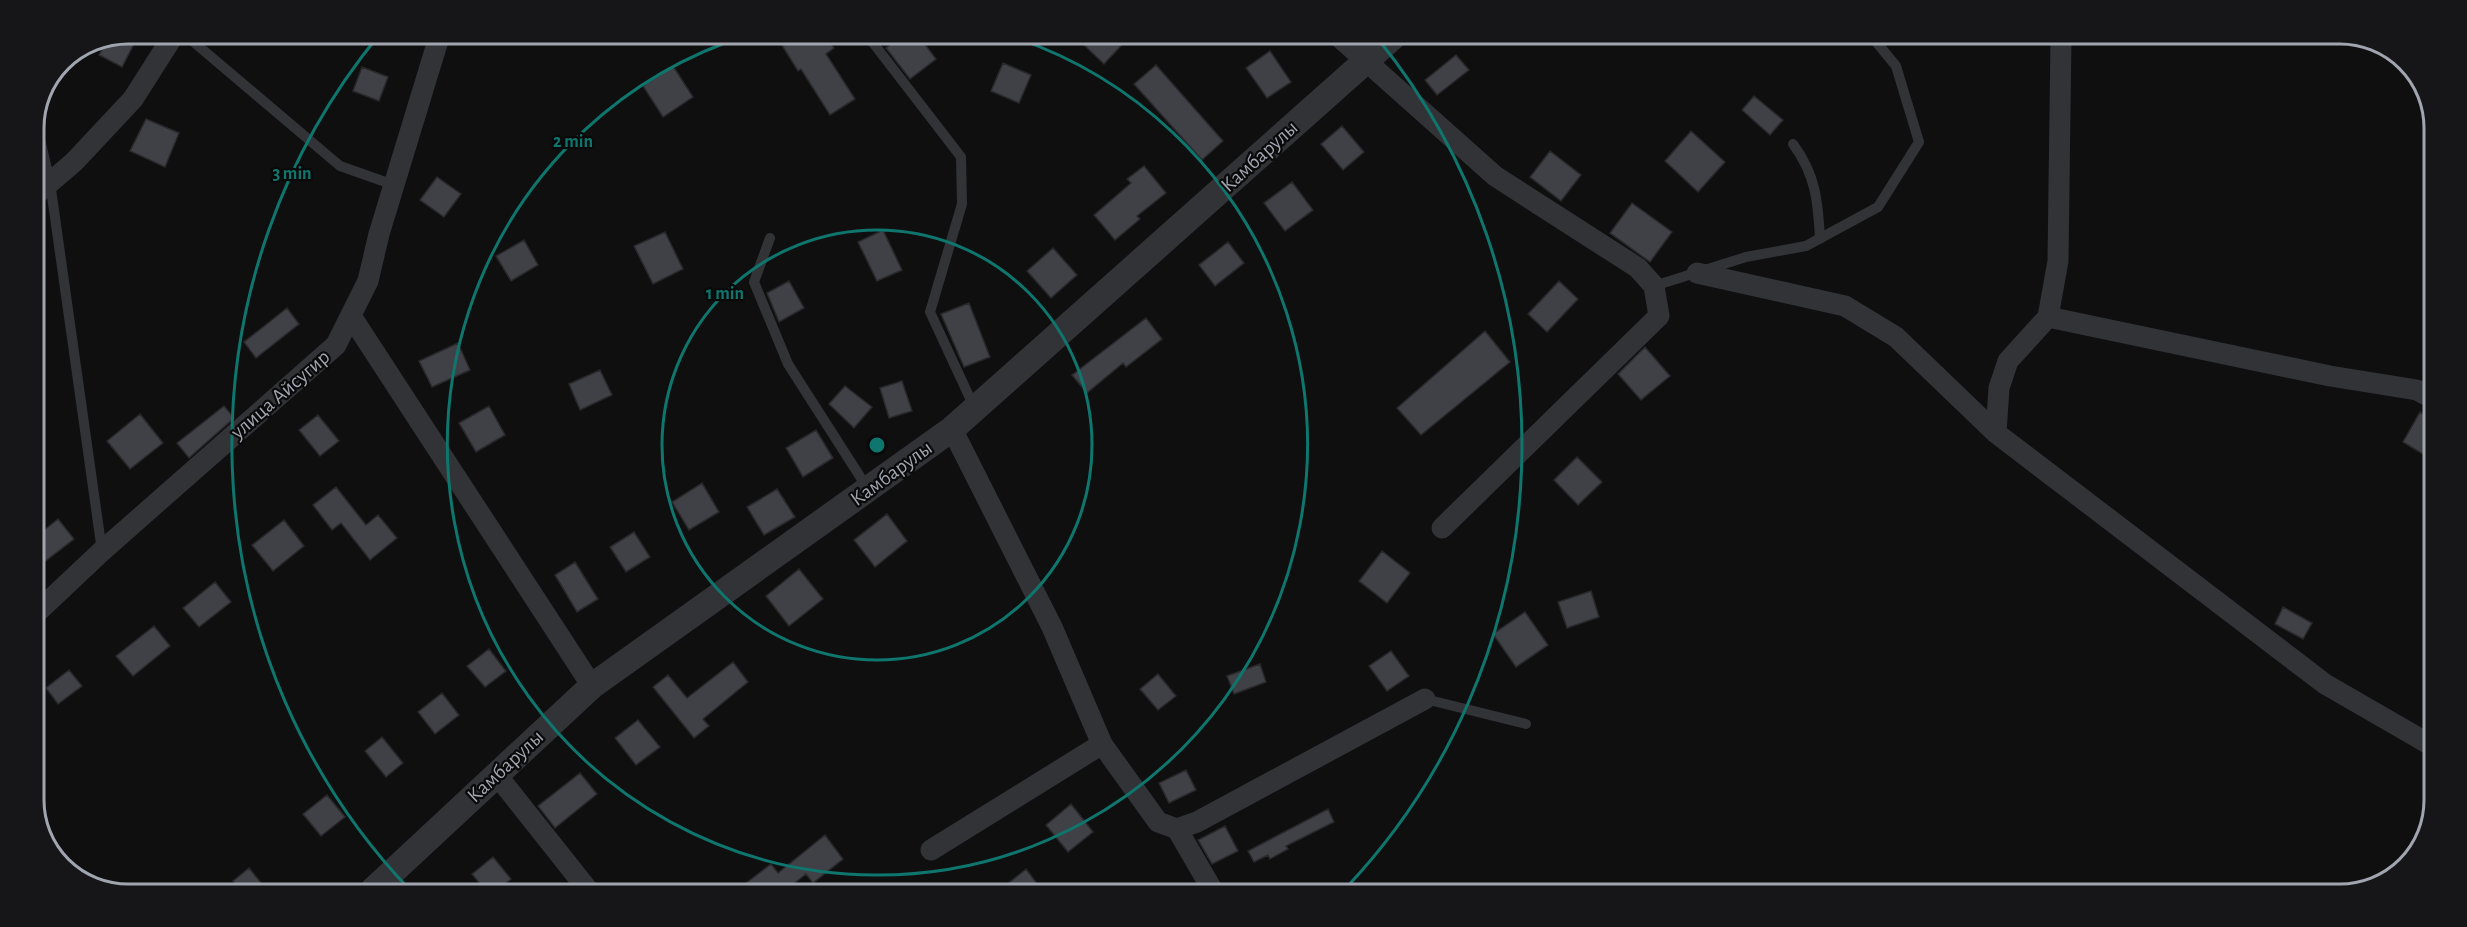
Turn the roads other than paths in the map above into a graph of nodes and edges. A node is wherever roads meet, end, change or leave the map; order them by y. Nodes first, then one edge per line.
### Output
1 (169, 43) edge
2 (195, 43) edge
3 (437, 43) edge
4 (873, 43) edge
5 (1346, 43) edge
6 (1386, 43) edge
7 (1877, 43) edge
8 (2061, 43) edge
9 (1366, 61) junction
10 (1794, 144) dead end
11 (44, 156) edge
12 (50, 182) junction
13 (394, 185) junction
14 (44, 187) edge
15 (770, 238) dead end
16 (1820, 239) junction
17 (1697, 273) junction
18 (1654, 286) junction
19 (351, 316) junction
20 (2048, 317) junction
21 (2423, 393) edge
22 (975, 410) junction
23 (952, 429) junction
24 (1996, 433) junction
25 (868, 489) junction
26 (1442, 528) dead end
27 (102, 551) junction
28 (44, 606) edge
29 (592, 686) junction
30 (1425, 699) joint
31 (1526, 724) dead end
32 (2424, 741) edge
33 (1102, 744) junction
34 (496, 774) junction
35 (1177, 829) junction
36 (931, 850) dead end
37 (379, 884) edge
38 (583, 884) edge
39 (1209, 884) edge

1 - 12 street
2 - 13 lane
3 - 13 street, улица Айсугир
4 - 22 lane
5 - 9 street
6 - 9 street, Камбарулы
7 - 16 lane
8 - 20 street
9 - 18 street
9 - 22 street, Камбарулы
10 - 16 lane
11 - 12 lane
12 - 14 street
12 - 27 lane
13 - 19 street, улица Айсугир
15 - 25 lane
16 - 17 lane
17 - 18 lane
17 - 24 street
18 - 26 street
19 - 27 street, улица Айсугир
19 - 29 street
20 - 21 street
20 - 24 street
22 - 23 street, Камбарулы
23 - 25 street, Камбарулы
23 - 33 street
24 - 32 street
25 - 29 street, Камбарулы
27 - 28 street, улица Айсугир
29 - 34 street, Камбарулы
30 - 31 lane
30 - 35 street
33 - 35 street
33 - 36 street
34 - 37 street, Камбарулы
34 - 38 street
35 - 39 street

